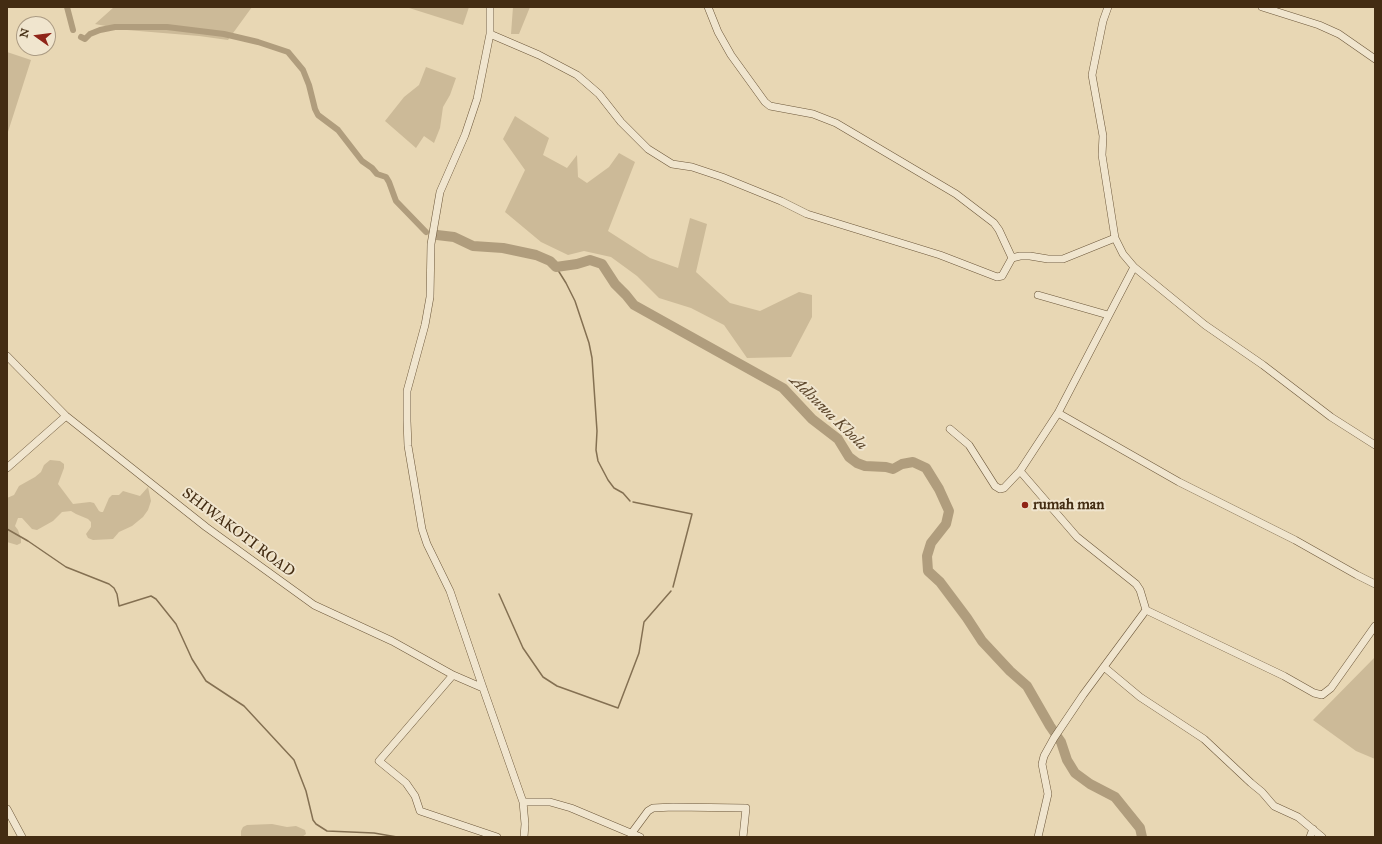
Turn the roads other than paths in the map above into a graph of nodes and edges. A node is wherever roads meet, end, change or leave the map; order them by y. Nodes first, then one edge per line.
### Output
1 (490, 7) edge
2 (708, 7) edge
3 (1108, 7) edge
4 (1262, 7) edge
5 (490, 34) junction
6 (1375, 59) edge
7 (1115, 238) junction
8 (1012, 258) junction
9 (1134, 267) junction
10 (1038, 294) dead end
11 (1108, 316) junction
12 (7, 356) edge
13 (1058, 413) junction
14 (66, 416) junction
15 (950, 429) dead end
16 (1375, 445) edge
17 (7, 468) edge
18 (1020, 471) junction
19 (1375, 584) edge
20 (1146, 610) junction
21 (1375, 626) edge
22 (1104, 667) junction
23 (453, 675) junction
24 (482, 688) junction
25 (523, 802) junction
26 (7, 809) edge
27 (1313, 829) junction
28 (632, 834) junction
29 (22, 837) edge
30 (497, 837) edge
31 (524, 837) edge
32 (640, 837) edge
33 (743, 837) edge
34 (1038, 837) edge
35 (1310, 837) edge
36 (1322, 837) edge

1 - 5 street
2 - 8 street
3 - 7 street
4 - 6 street
5 - 8 street
5 - 24 street
7 - 8 street
7 - 9 street
9 - 11 street
9 - 16 street
10 - 11 street
11 - 13 street
12 - 14 street, SHIWAKOTI ROAD
13 - 18 street
13 - 19 street
14 - 17 street
14 - 23 street, SHIWAKOTI ROAD
15 - 18 street
18 - 20 street
20 - 21 street
20 - 22 street
22 - 27 street
22 - 34 street
23 - 24 street, SHIWAKOTI ROAD
23 - 30 street
24 - 25 street
25 - 28 street
25 - 31 street
26 - 29 street
27 - 35 street
27 - 36 street
28 - 32 street
28 - 33 street

